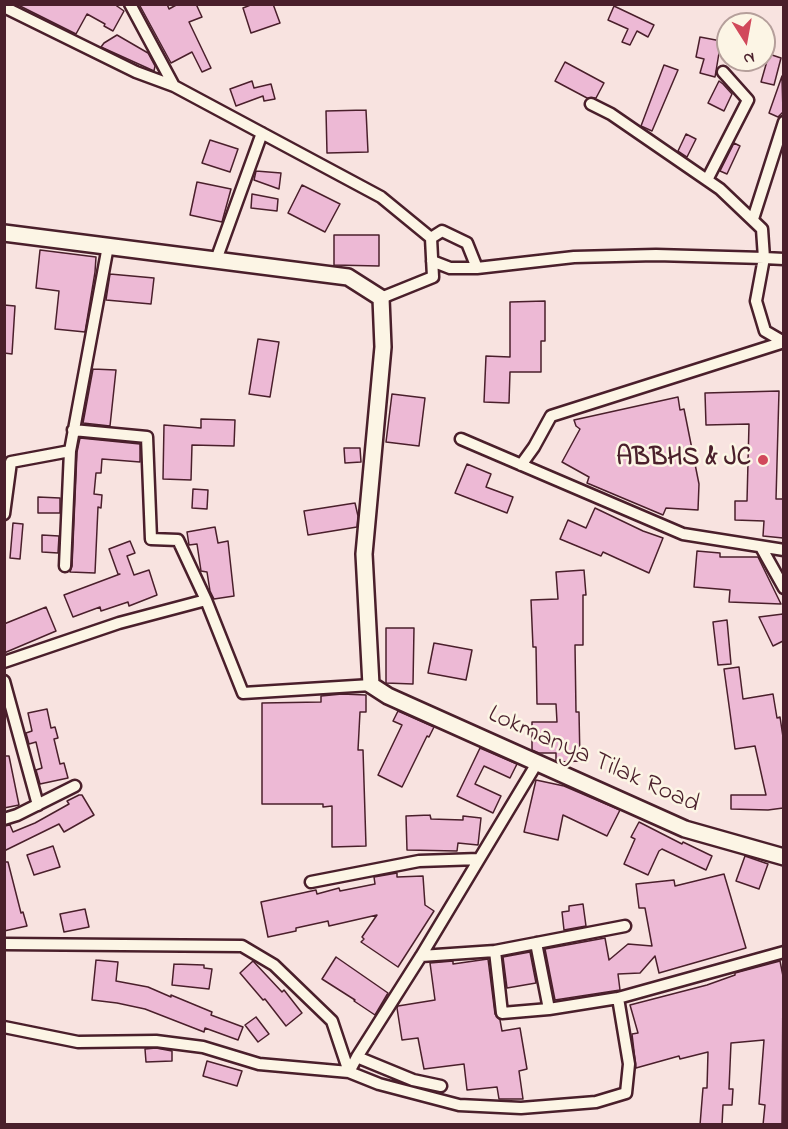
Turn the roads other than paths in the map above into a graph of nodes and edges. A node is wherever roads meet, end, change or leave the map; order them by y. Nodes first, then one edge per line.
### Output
1 (130, 4) edge
2 (4, 7) edge
3 (723, 72) dead end
4 (174, 86) junction
5 (591, 104) dead end
6 (783, 122) edge
7 (262, 133) junction
8 (707, 180) junction
9 (753, 219) junction
10 (4, 233) edge
11 (431, 238) junction
12 (108, 246) junction
13 (764, 258) junction
14 (783, 259) edge
15 (216, 260) junction
16 (432, 261) junction
17 (477, 268) junction
18 (381, 298) junction
19 (783, 342) edge
20 (73, 430) junction
21 (461, 439) dead end
22 (70, 451) junction
23 (521, 465) junction
24 (4, 514) edge
25 (761, 546) junction
26 (783, 550) edge
27 (65, 566) dead end
28 (783, 588) edge
29 (206, 600) junction
30 (4, 662) edge
31 (4, 681) edge
32 (371, 685) junction
33 (537, 763) junction
34 (75, 786) dead end
35 (38, 805) junction
36 (4, 819) edge
37 (783, 857) edge
38 (479, 859) junction
39 (311, 882) dead end
40 (625, 926) dead end
41 (536, 943) junction
42 (4, 944) edge
43 (495, 951) junction
44 (783, 954) edge
45 (421, 956) junction
46 (618, 998) junction
47 (549, 1009) junction
48 (4, 1027) edge
49 (357, 1058) junction
50 (349, 1072) junction
51 (441, 1086) dead end

1 - 4 street
2 - 4 street
3 - 8 street
4 - 7 street
5 - 8 street
6 - 9 street
7 - 11 street
7 - 15 street
8 - 9 street
9 - 13 street
10 - 12 main road
11 - 16 street
11 - 17 street
12 - 15 main road
12 - 20 street
13 - 14 street
13 - 17 street
13 - 19 street
15 - 18 main road
16 - 17 street
16 - 18 street
18 - 32 main road
19 - 23 street
20 - 22 street
20 - 29 street
21 - 23 street
22 - 24 street
22 - 27 street
23 - 25 street
25 - 26 street
25 - 28 street
29 - 30 street
29 - 32 street
31 - 35 street
32 - 33 main road, Lokmanya Tilak Road
33 - 37 main road, Lokmanya Tilak Road
33 - 38 street
34 - 35 street
35 - 36 street
38 - 39 street
38 - 45 street
40 - 41 street
41 - 43 street
41 - 47 street
42 - 50 street
43 - 45 street
43 - 47 street
44 - 46 street
45 - 49 street
46 - 47 street
46 - 50 street
48 - 50 street
49 - 50 street
49 - 51 street

